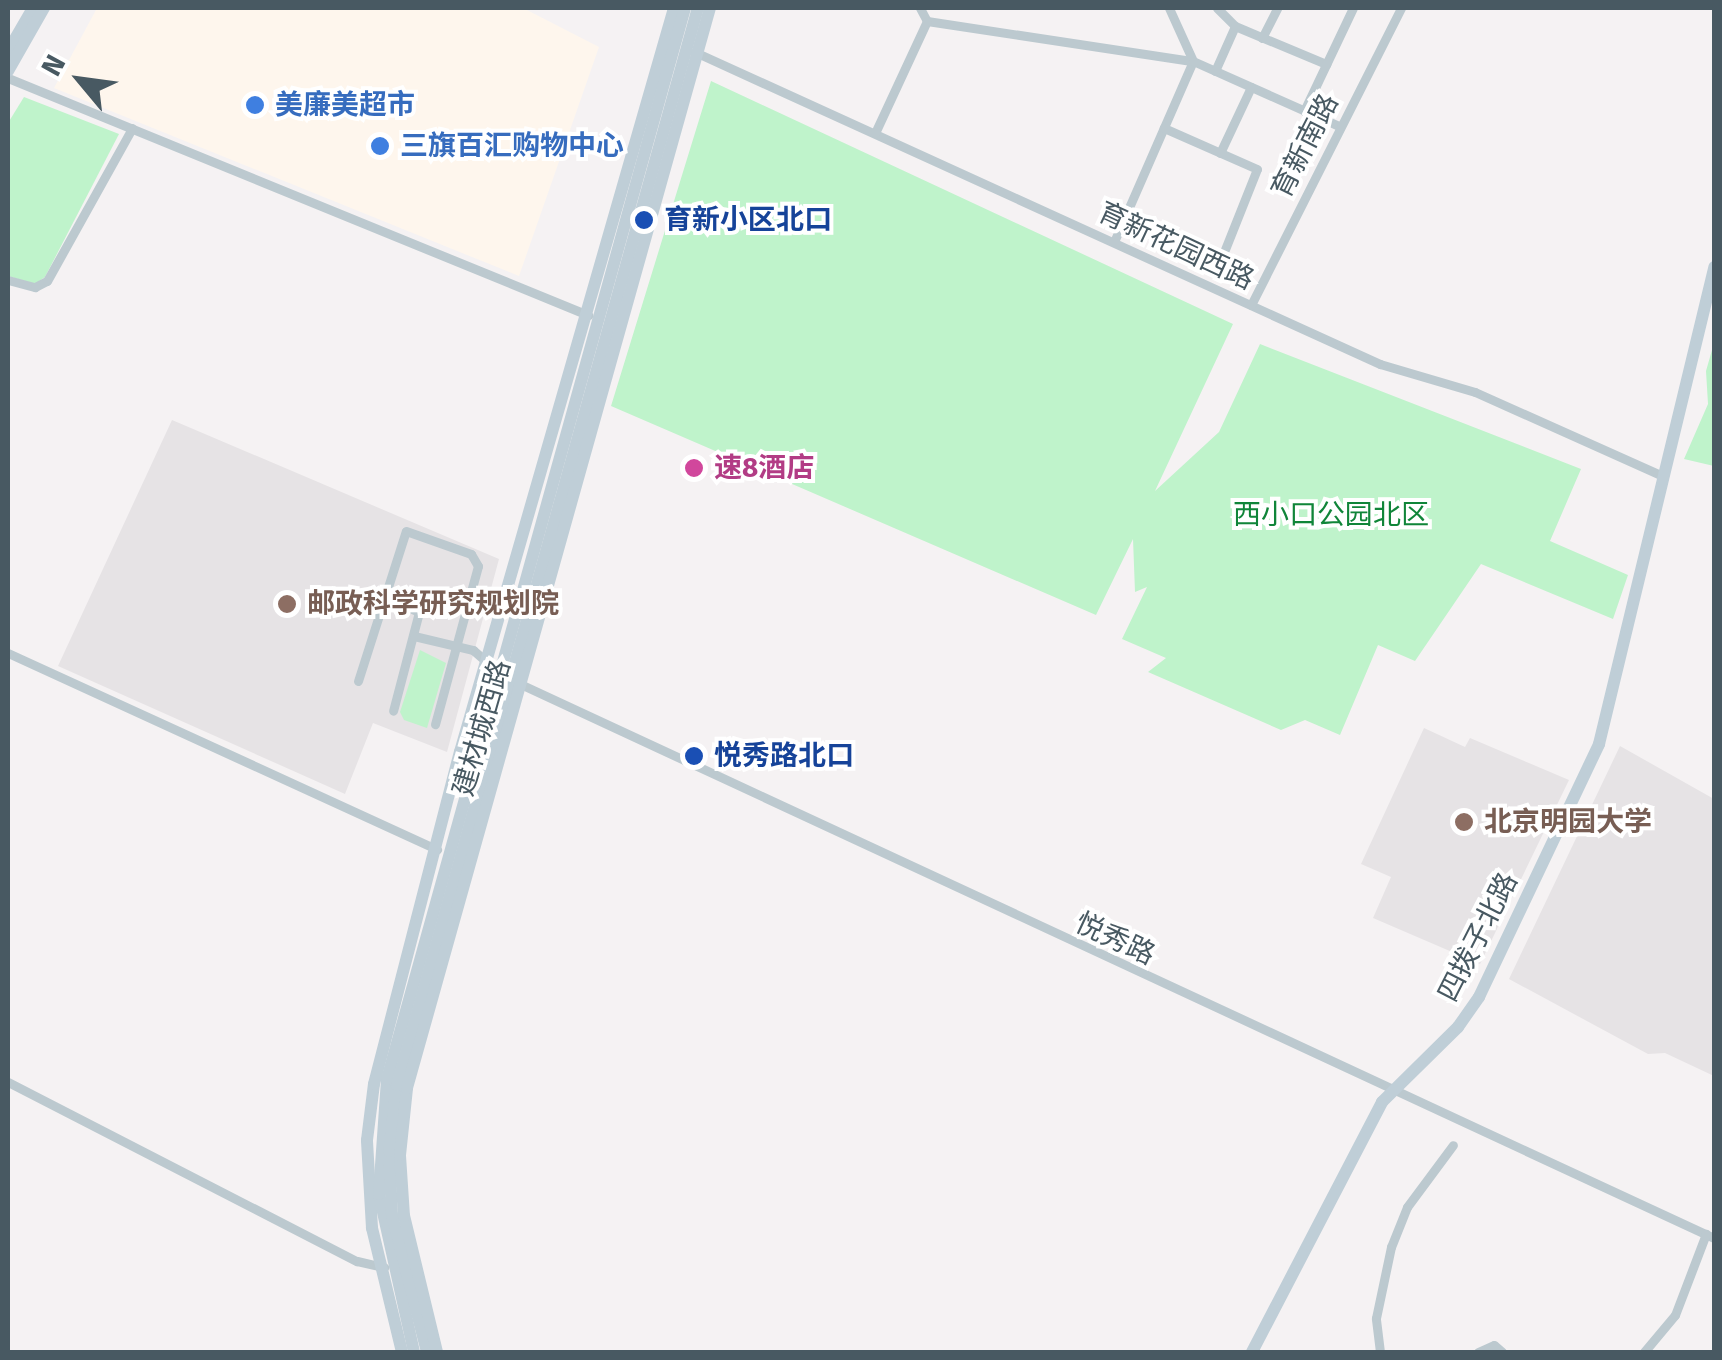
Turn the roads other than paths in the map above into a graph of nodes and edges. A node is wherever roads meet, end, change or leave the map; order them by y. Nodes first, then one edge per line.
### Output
1 (33, 8) edge
2 (44, 8) edge
3 (674, 8) edge
4 (685, 8) edge
5 (698, 8) edge
6 (710, 8) edge
7 (920, 8) edge
8 (1169, 8) edge
9 (1217, 8) edge
10 (1277, 8) edge
11 (1353, 8) edge
12 (1401, 8) edge
13 (927, 21) junction
14 (1235, 26) junction
15 (1262, 38) junction
16 (686, 49) junction
17 (8, 52) edge
18 (1193, 61) junction
19 (1326, 64) junction
20 (1214, 71) junction
21 (8, 74) edge
22 (1251, 87) junction
23 (1304, 111) junction
24 (1339, 126) junction
25 (132, 128) junction
26 (1164, 128) junction
27 (875, 133) junction
28 (1220, 153) junction
29 (1122, 223) junction
30 (1114, 242) junction
31 (1714, 267) edge
32 (8, 280) edge
33 (1251, 305) junction
34 (598, 319) junction
35 (598, 407) junction
36 (574, 451) junction
37 (1663, 476) junction
38 (381, 596) junction
39 (414, 636) junction
40 (456, 646) junction
41 (8, 653) edge
42 (505, 675) junction
43 (358, 681) dead end
44 (394, 711) dead end
45 (435, 724) dead end
46 (444, 852) junction
47 (8, 1082) edge
48 (1391, 1092) junction
49 (1453, 1145) dead end
50 (1710, 1236) edge
51 (390, 1265) junction
52 (402, 1352) edge
53 (414, 1352) edge
54 (427, 1352) edge
55 (438, 1352) edge
56 (1252, 1352) edge
57 (1380, 1352) edge
58 (1478, 1352) edge
59 (1500, 1352) edge
60 (1644, 1352) edge

1 - 17 street
2 - 21 street
3 - 34 street, 建材城西路
4 - 16 street, 建材城西路
5 - 16 street, 建材城西路
6 - 16 street, 建材城西路
7 - 13 street
8 - 18 street
9 - 14 street
10 - 15 street
11 - 19 street
12 - 24 street, 育新南路
13 - 18 street
13 - 27 street
14 - 15 street
14 - 20 street
15 - 19 street
16 - 27 street, 育新花园西路
16 - 34 street, 建材城西路
16 - 35 street, 建材城西路
18 - 20 street
18 - 26 street
19 - 23 street
20 - 22 street
21 - 25 street
22 - 23 street
22 - 28 street
23 - 24 street
24 - 33 street, 育新南路
25 - 32 street
25 - 34 street
26 - 28 street
26 - 29 street
27 - 30 street, 育新花园西路
28 - 29 street
29 - 30 street
30 - 33 street, 育新花园西路
31 - 37 street, 四拨子北路
33 - 37 street, 育新花园西路
34 - 36 street, 建材城西路
34 - 42 street, 建材城西路
35 - 36 street
35 - 42 street, 建材城西路
36 - 42 street, 建材城西路
37 - 48 street, 四拨子北路
38 - 39 street
38 - 40 street
38 - 43 street
39 - 40 street, 悦秀路
39 - 44 street
40 - 42 street, 悦秀路
40 - 45 street
41 - 46 street
42 - 46 street, 建材城西路
42 - 48 street, 悦秀路
42 - 51 street, 建材城西路
42 - 55 street, 建材城西路
46 - 51 street, 建材城西路
47 - 51 street
48 - 50 street, 悦秀路
48 - 56 street, 四拨子北路
49 - 57 street
50 - 60 street
51 - 52 street, 建材城西路
51 - 53 street, 建材城西路
51 - 54 street, 建材城西路
58 - 59 street

